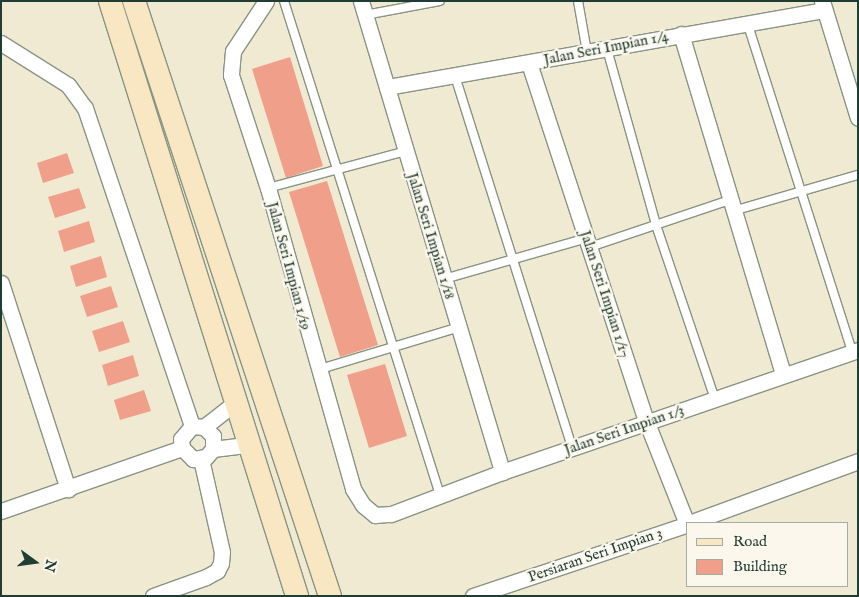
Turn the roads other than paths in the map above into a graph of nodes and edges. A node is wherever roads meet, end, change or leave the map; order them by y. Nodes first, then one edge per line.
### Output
1 (110, 1) edge
2 (134, 1) edge
3 (266, 1) edge
4 (284, 1) edge
5 (440, 1) edge
6 (578, 1) edge
7 (823, 5) edge
8 (363, 8) edge
9 (748, 22) junction
10 (681, 34) junction
11 (1, 43) edge
12 (607, 49) junction
13 (587, 52) junction
14 (529, 63) junction
15 (455, 76) junction
16 (387, 87) junction
17 (857, 112) edge
18 (406, 151) junction
19 (336, 170) junction
20 (858, 175) edge
21 (268, 188) junction
22 (800, 190) junction
23 (731, 205) junction
24 (656, 225) junction
25 (588, 243) junction
26 (512, 259) junction
27 (444, 279) junction
28 (1, 284) edge
29 (459, 327) junction
30 (392, 346) junction
31 (855, 350) edge
32 (317, 370) junction
33 (783, 374) junction
34 (715, 399) junction
35 (237, 401) junction
36 (647, 423) junction
37 (198, 427) junction
38 (252, 444) junction
39 (182, 448) junction
40 (572, 448) junction
41 (213, 449) junction
42 (201, 459) junction
43 (858, 461) edge
44 (502, 472) junction
45 (68, 489) junction
46 (440, 495) junction
47 (1, 510) edge
48 (391, 514) joint
49 (687, 522) edge
50 (693, 522) edge
51 (686, 525) edge
52 (153, 596) edge
53 (297, 596) edge
54 (330, 596) edge
55 (473, 596) edge

1 - 35 street
2 - 54 street
3 - 21 street, Jalan Seri Impian 1/19
4 - 19 lane
5 - 8 lane
6 - 13 lane
7 - 9 street, Jalan Seri Impian 1/4
7 - 17 street
8 - 16 street, Jalan Seri Impian 1/18
9 - 10 street, Jalan Seri Impian 1/4
9 - 22 lane
10 - 12 street, Jalan Seri Impian 1/4
10 - 23 street
11 - 37 street
12 - 13 street, Jalan Seri Impian 1/4
12 - 24 lane
13 - 14 street, Jalan Seri Impian 1/4
14 - 15 street, Jalan Seri Impian 1/4
14 - 25 street, Jalan Seri Impian 1/17
15 - 16 street, Jalan Seri Impian 1/4
15 - 26 lane
16 - 18 street, Jalan Seri Impian 1/18
18 - 19 lane
18 - 27 street, Jalan Seri Impian 1/18
19 - 21 lane
19 - 30 lane
20 - 22 lane
21 - 32 street, Jalan Seri Impian 1/19
22 - 23 lane
22 - 31 lane
23 - 24 lane
23 - 33 street
24 - 25 lane
24 - 34 lane
25 - 26 lane
25 - 36 street, Jalan Seri Impian 1/17
26 - 27 lane
26 - 40 lane
27 - 29 street, Jalan Seri Impian 1/18
28 - 45 street
29 - 30 lane
29 - 44 street, Jalan Seri Impian 1/18
30 - 32 lane
30 - 46 lane
31 - 33 street, Jalan Seri Impian 1/3
32 - 48 street, Jalan Seri Impian 1/19
33 - 34 street, Jalan Seri Impian 1/3
34 - 36 street, Jalan Seri Impian 1/3
35 - 37 street
35 - 38 street
36 - 40 street, Jalan Seri Impian 1/3
36 - 49 street, Jalan Seri Impian 1/17
37 - 39 street
37 - 41 street
38 - 41 street
38 - 53 street
39 - 42 street
39 - 45 street
40 - 44 street, Jalan Seri Impian 1/3
41 - 42 street
42 - 52 street
43 - 50 street, Persiaran Seri Impian 3
44 - 46 street, Jalan Seri Impian 1/3
45 - 47 street
46 - 48 street, Jalan Seri Impian 1/3
51 - 55 street, Persiaran Seri Impian 3

